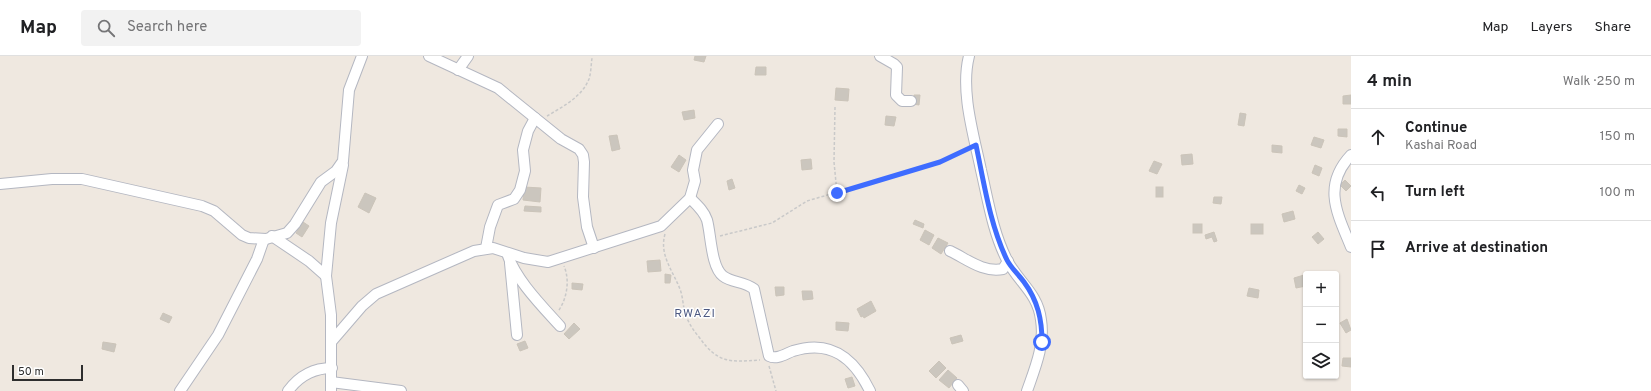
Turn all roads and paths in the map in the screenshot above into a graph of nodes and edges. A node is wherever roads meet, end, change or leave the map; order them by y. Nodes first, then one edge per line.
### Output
1 (362, 56) edge
2 (429, 56) edge
3 (468, 56) edge
4 (880, 56) edge
5 (969, 56) edge
6 (592, 58) dead end
7 (458, 70) junction
8 (911, 101) dead end
9 (835, 107) dead end
10 (537, 120) junction
11 (718, 124) dead end
12 (976, 145) junction
13 (1351, 155) edge
14 (343, 161) junction
15 (0, 184) edge
16 (837, 193) junction
17 (690, 198) junction
18 (668, 221) junction
19 (711, 237) junction
20 (268, 238) junction
21 (1351, 247) edge
22 (486, 248) junction
23 (594, 248) junction
24 (950, 251) dead end
25 (509, 258) junction
26 (562, 259) junction
27 (1008, 261) junction
28 (326, 276) junction
29 (552, 317) junction
30 (560, 326) dead end
31 (517, 335) dead end
32 (331, 342) junction
33 (769, 358) junction
34 (332, 368) junction
35 (331, 387) edge
36 (180, 391) edge
37 (288, 391) edge
38 (401, 391) edge
39 (776, 391) edge
40 (870, 391) edge
41 (1027, 391) edge

1 - 14 street
2 - 7 street
3 - 7 street
4 - 8 street
5 - 12 street
6 - 10 path
7 - 10 street
9 - 16 path
10 - 22 street
10 - 23 street
11 - 17 street
12 - 16 path
12 - 27 street
13 - 21 street
14 - 20 street
14 - 28 street
15 - 20 street
16 - 19 path
17 - 18 street
17 - 19 street
18 - 23 street
18 - 33 path
19 - 33 street
20 - 28 street
20 - 36 street
22 - 25 street
22 - 32 street
23 - 26 street
24 - 27 street
25 - 26 street
25 - 29 street
25 - 31 street
26 - 29 path
27 - 41 street
28 - 32 street
29 - 30 street
32 - 34 street
33 - 39 path
33 - 40 street
34 - 35 street
34 - 37 street
35 - 38 street

